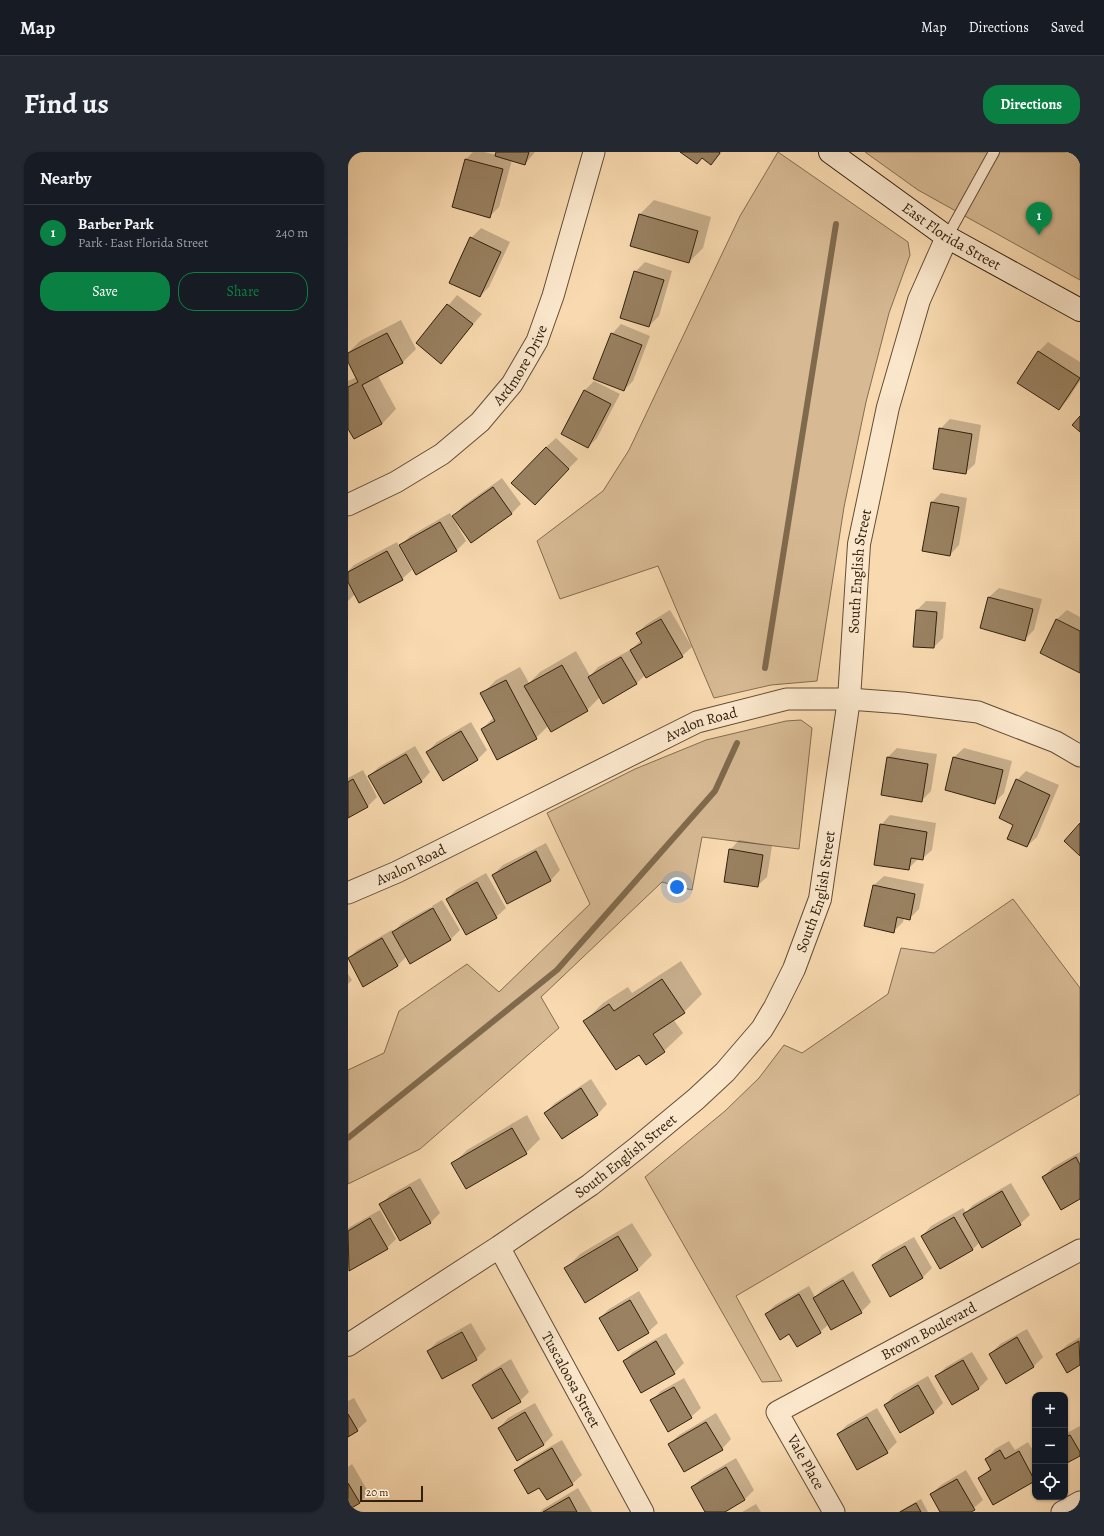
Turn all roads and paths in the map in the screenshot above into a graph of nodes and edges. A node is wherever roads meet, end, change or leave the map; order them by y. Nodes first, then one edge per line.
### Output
1 (594, 152) edge
2 (830, 152) edge
3 (994, 152) edge
4 (948, 237) junction
5 (1080, 310) edge
6 (348, 505) edge
7 (849, 699) junction
8 (1080, 756) edge
9 (348, 893) edge
10 (499, 1247) junction
11 (1079, 1254) edge
12 (348, 1345) edge
13 (777, 1412) joint
14 (1080, 1502) edge
15 (643, 1512) edge
16 (834, 1512) edge
17 (1062, 1512) edge

1 - 6 street, Ardmore Drive
2 - 4 street, East Florida Street
3 - 4 lane
4 - 5 street, East Florida Street
4 - 7 street, South English Street
7 - 8 street, Avalon Road
7 - 9 street, Avalon Road
7 - 10 street, South English Street
10 - 12 street, South English Street
10 - 15 street, Tuscaloosa Street
11 - 13 street, Brown Boulevard
13 - 16 street, Vale Place
14 - 17 street

